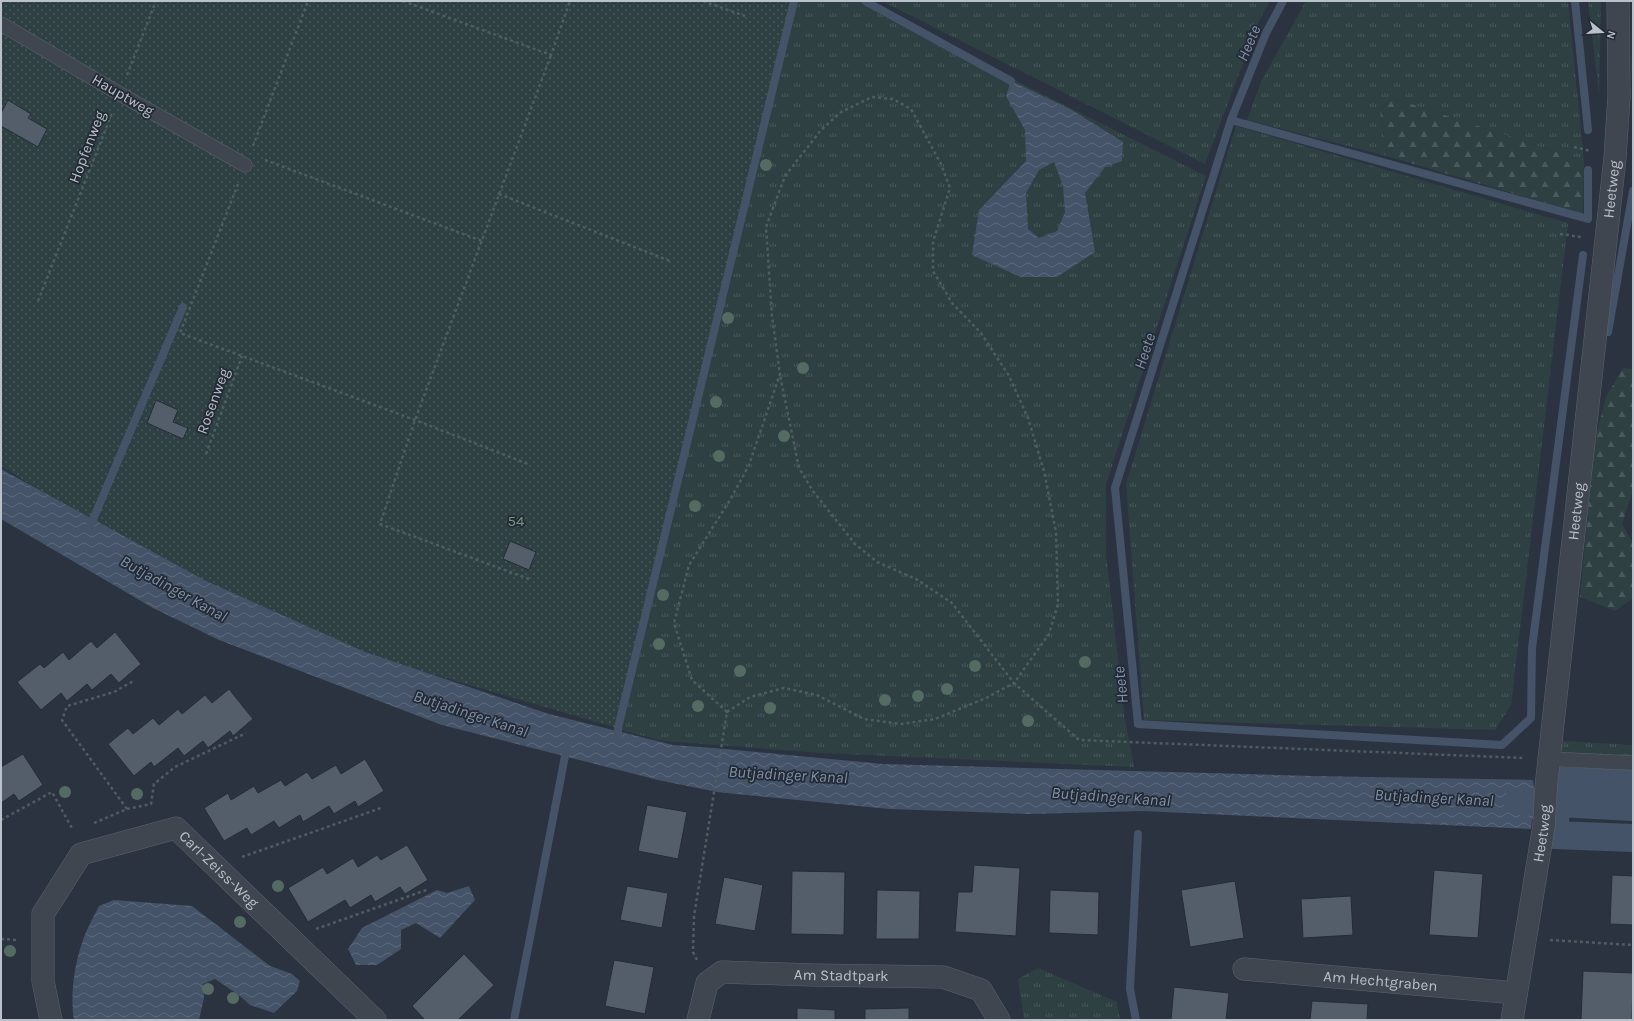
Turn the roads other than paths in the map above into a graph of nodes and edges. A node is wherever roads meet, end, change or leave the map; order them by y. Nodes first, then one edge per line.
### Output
1 (1618, 1) edge
2 (1, 24) edge
3 (245, 165) dead end
4 (1549, 759) junction
5 (1633, 763) edge
6 (1244, 969) dead end
7 (1516, 993) junction
8 (51, 1020) edge
9 (375, 1020) edge
10 (698, 1020) edge
11 (999, 1020) edge
12 (1512, 1020) edge

1 - 4 street, Heetweg
2 - 3 lane, Hauptweg
4 - 5 lane
4 - 7 street, Heetweg
6 - 7 street, Am Hechtgraben
7 - 12 street, Heetweg
8 - 9 street, Carl-Zeiss-Weg
10 - 11 street, Am Stadtpark

